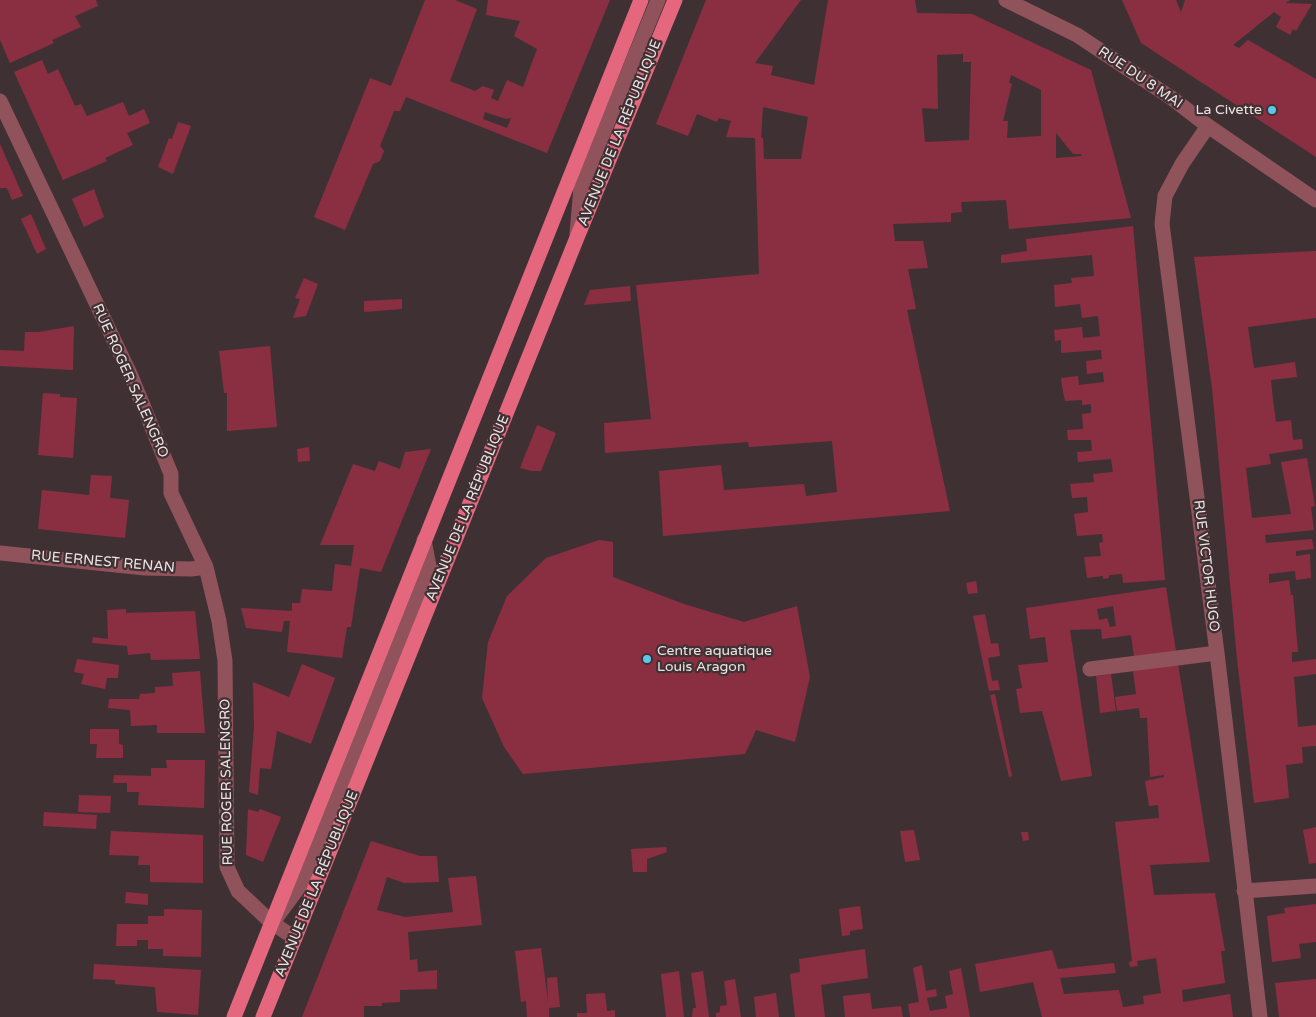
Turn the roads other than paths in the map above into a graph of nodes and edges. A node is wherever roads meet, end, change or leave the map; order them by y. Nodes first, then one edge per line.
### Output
1 (641, 0) edge
2 (658, 0) edge
3 (675, 0) edge
4 (1006, 0) edge
5 (0, 102) edge
6 (1208, 126) junction
7 (1316, 200) edge
8 (576, 240) junction
9 (0, 553) edge
10 (206, 567) junction
11 (1217, 653) junction
12 (1090, 669) dead end
13 (1316, 886) edge
14 (1244, 891) junction
15 (272, 923) junction
16 (295, 938) junction
17 (234, 1017) edge
18 (263, 1017) edge
19 (1260, 1017) edge

1 - 15 main road, AVENUE DE LA RÉPUBLIQUE
2 - 8 street
3 - 8 main road, AVENUE DE LA RÉPUBLIQUE
4 - 6 street, RUE DU 8 MAI
5 - 10 street, RUE ROGER SALENGRO
6 - 7 street, RUE DU 8 MAI
6 - 11 street, RUE VICTOR HUGO
8 - 16 main road, AVENUE DE LA RÉPUBLIQUE
9 - 10 street, RUE ERNEST RENAN
10 - 15 street, RUE ROGER SALENGRO
11 - 12 street
11 - 14 street, RUE VICTOR HUGO
13 - 14 street
14 - 19 street, RUE VICTOR HUGO
15 - 16 street, RUE ROGER SALENGRO
15 - 17 main road, AVENUE DE LA RÉPUBLIQUE
16 - 18 main road, AVENUE DE LA RÉPUBLIQUE

